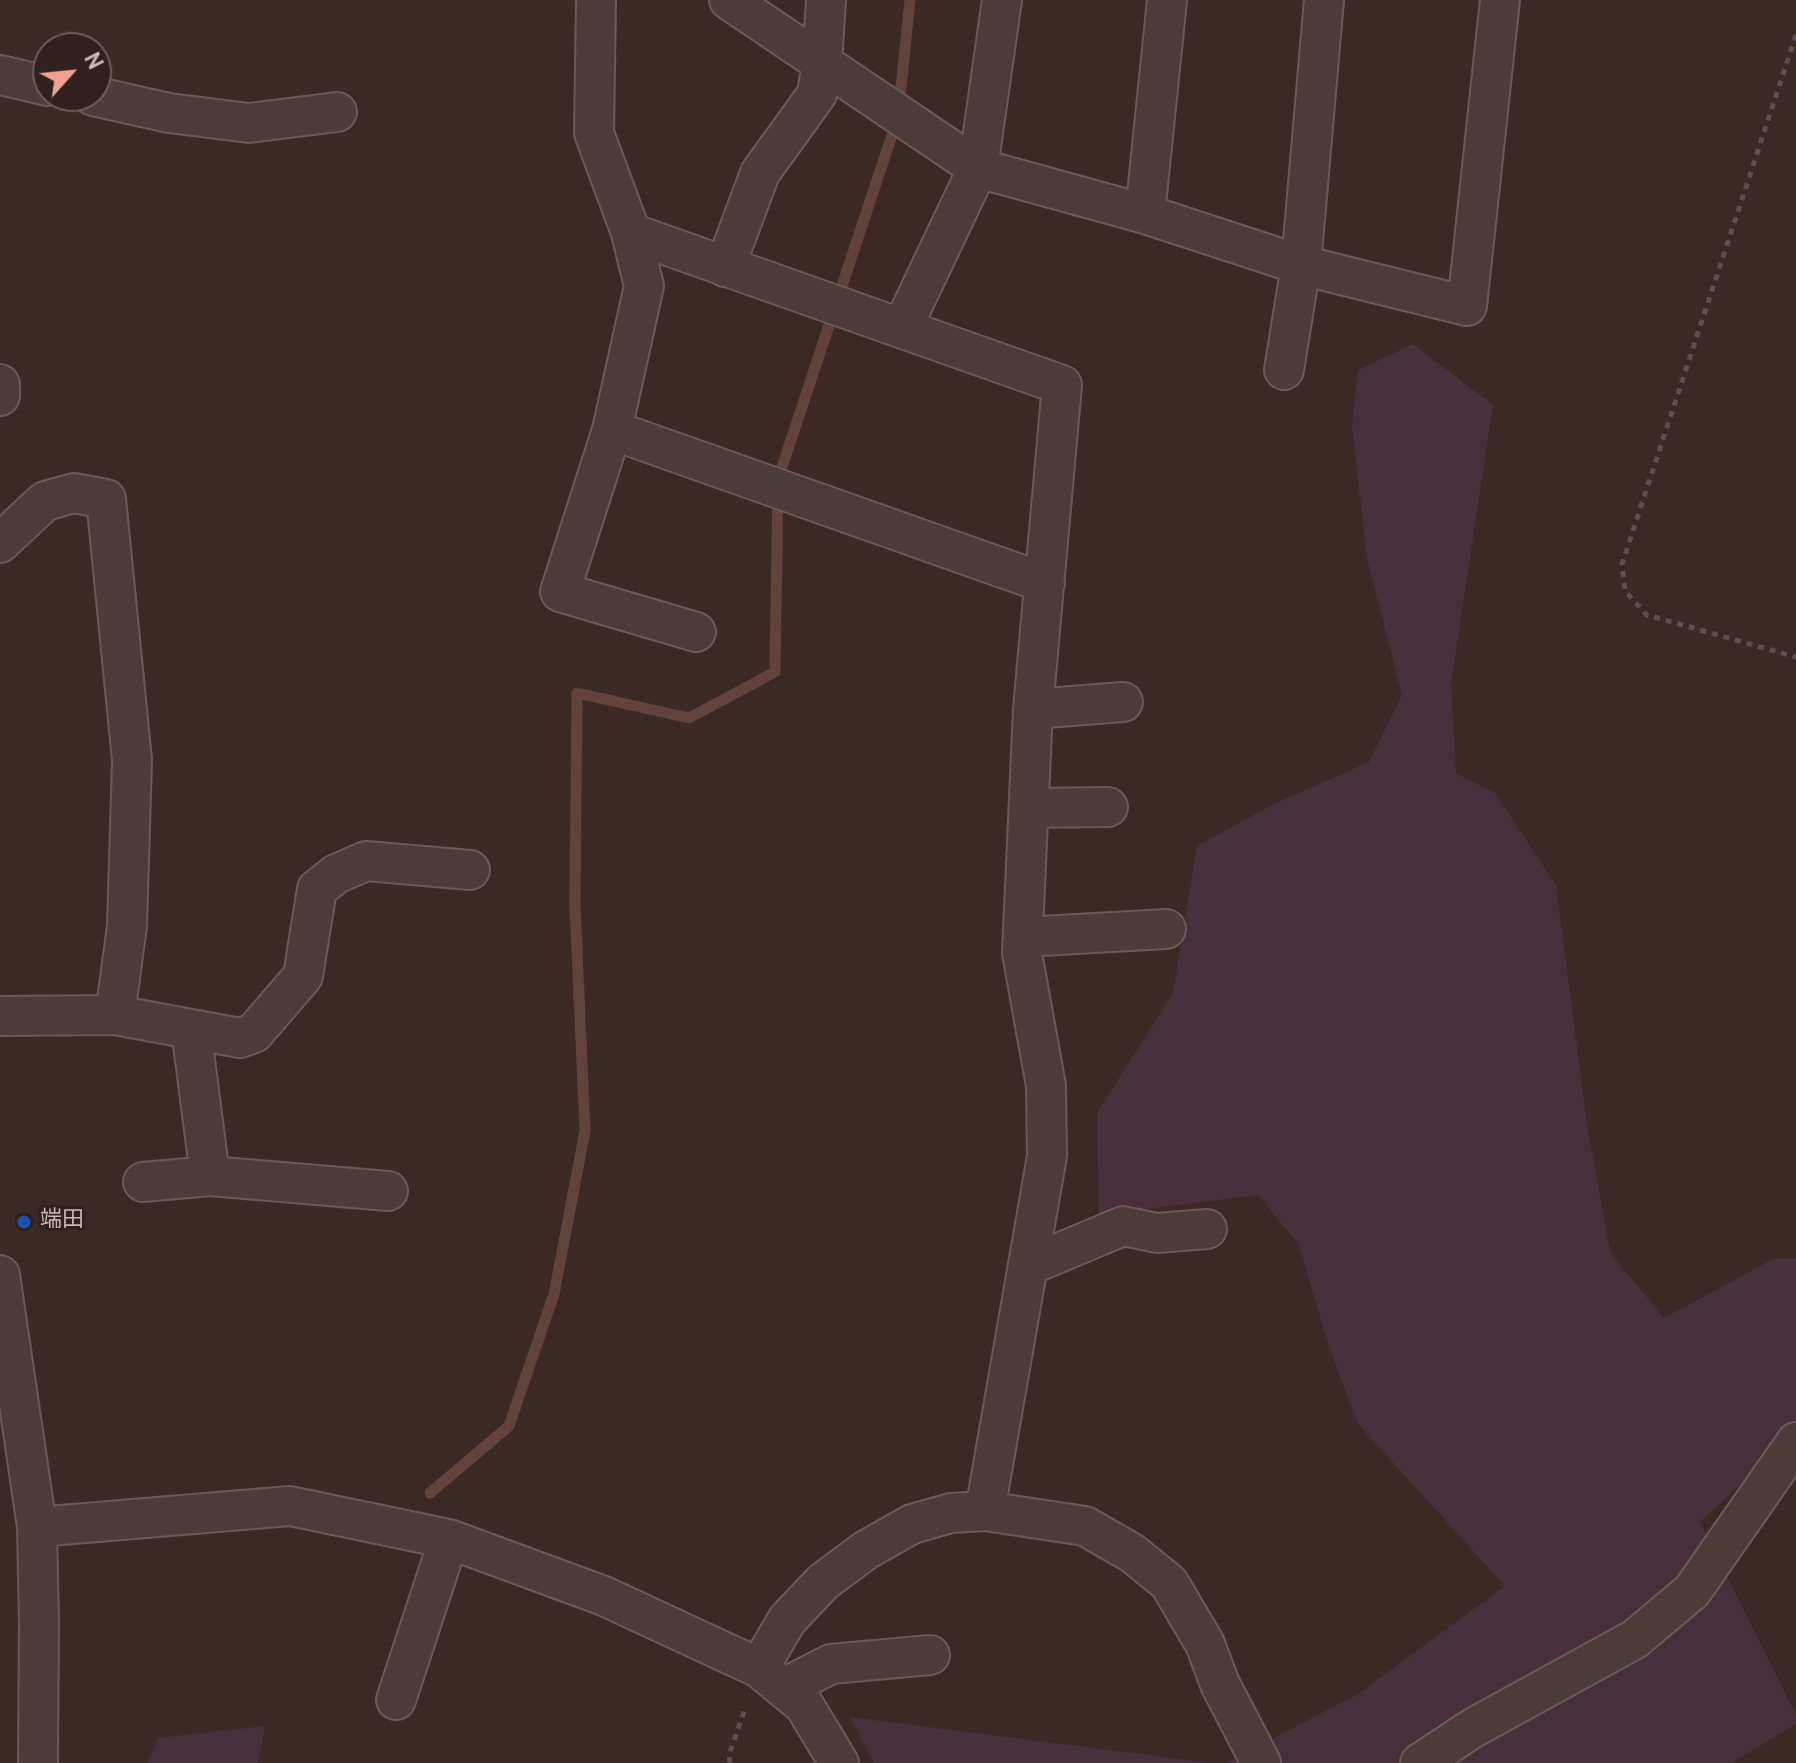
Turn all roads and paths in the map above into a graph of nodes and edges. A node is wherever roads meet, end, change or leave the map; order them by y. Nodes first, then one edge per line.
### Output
1 (596, 0) edge
2 (729, 0) edge
3 (826, 0) edge
4 (1002, 0) edge
5 (1167, 0) edge
6 (1324, 0) edge
7 (1500, 0) edge
8 (1796, 35) edge
9 (822, 63) junction
10 (0, 75) edge
11 (32, 82) edge
12 (112, 100) edge
13 (337, 112) dead end
14 (978, 168) junction
15 (1145, 214) junction
16 (631, 233) junction
17 (1301, 265) junction
18 (725, 267) junction
19 (902, 328) junction
20 (1284, 370) dead end
21 (0, 384) edge
22 (0, 396) edge
23 (612, 430) junction
24 (0, 543) edge
25 (1045, 583) junction
26 (696, 632) dead end
27 (1796, 657) edge
28 (1123, 702) dead end
29 (1033, 709) junction
30 (1108, 807) dead end
31 (1029, 808) junction
32 (470, 870) dead end
33 (1166, 929) dead end
34 (1023, 937) junction
35 (115, 1015) junction
36 (0, 1016) edge
37 (191, 1029) junction
38 (210, 1176) junction
39 (143, 1182) dead end
40 (388, 1191) dead end
41 (1207, 1229) dead end
42 (1028, 1266) junction
43 (0, 1275) edge
44 (1796, 1442) edge
45 (985, 1511) junction
46 (37, 1527) junction
47 (449, 1539) junction
48 (930, 1655) dead end
49 (772, 1677) junction
50 (396, 1700) dead end
51 (38, 1763) edge
52 (730, 1763) edge
53 (839, 1763) edge
54 (1261, 1763) edge
55 (1420, 1763) edge

1 - 16 street
2 - 9 street
3 - 9 street
4 - 14 street
5 - 15 street
6 - 17 street
7 - 17 street
8 - 27 path
9 - 14 street
9 - 18 street
10 - 11 street
12 - 13 street
14 - 15 street
14 - 19 street
15 - 17 street
16 - 18 street
16 - 23 street
17 - 20 street
18 - 19 street
19 - 25 street
21 - 22 street
23 - 25 street
23 - 26 street
24 - 35 street
25 - 29 street
28 - 29 street
29 - 31 street
30 - 31 street
31 - 34 street
32 - 37 street
33 - 34 street
34 - 42 street
35 - 36 street
35 - 37 street
37 - 38 street
38 - 39 street
38 - 40 street
41 - 42 street
42 - 45 street
43 - 46 street
44 - 55 street
45 - 49 street
45 - 54 street
46 - 47 street
46 - 51 street
47 - 49 street
47 - 50 street
48 - 49 street
49 - 52 path
49 - 53 street

